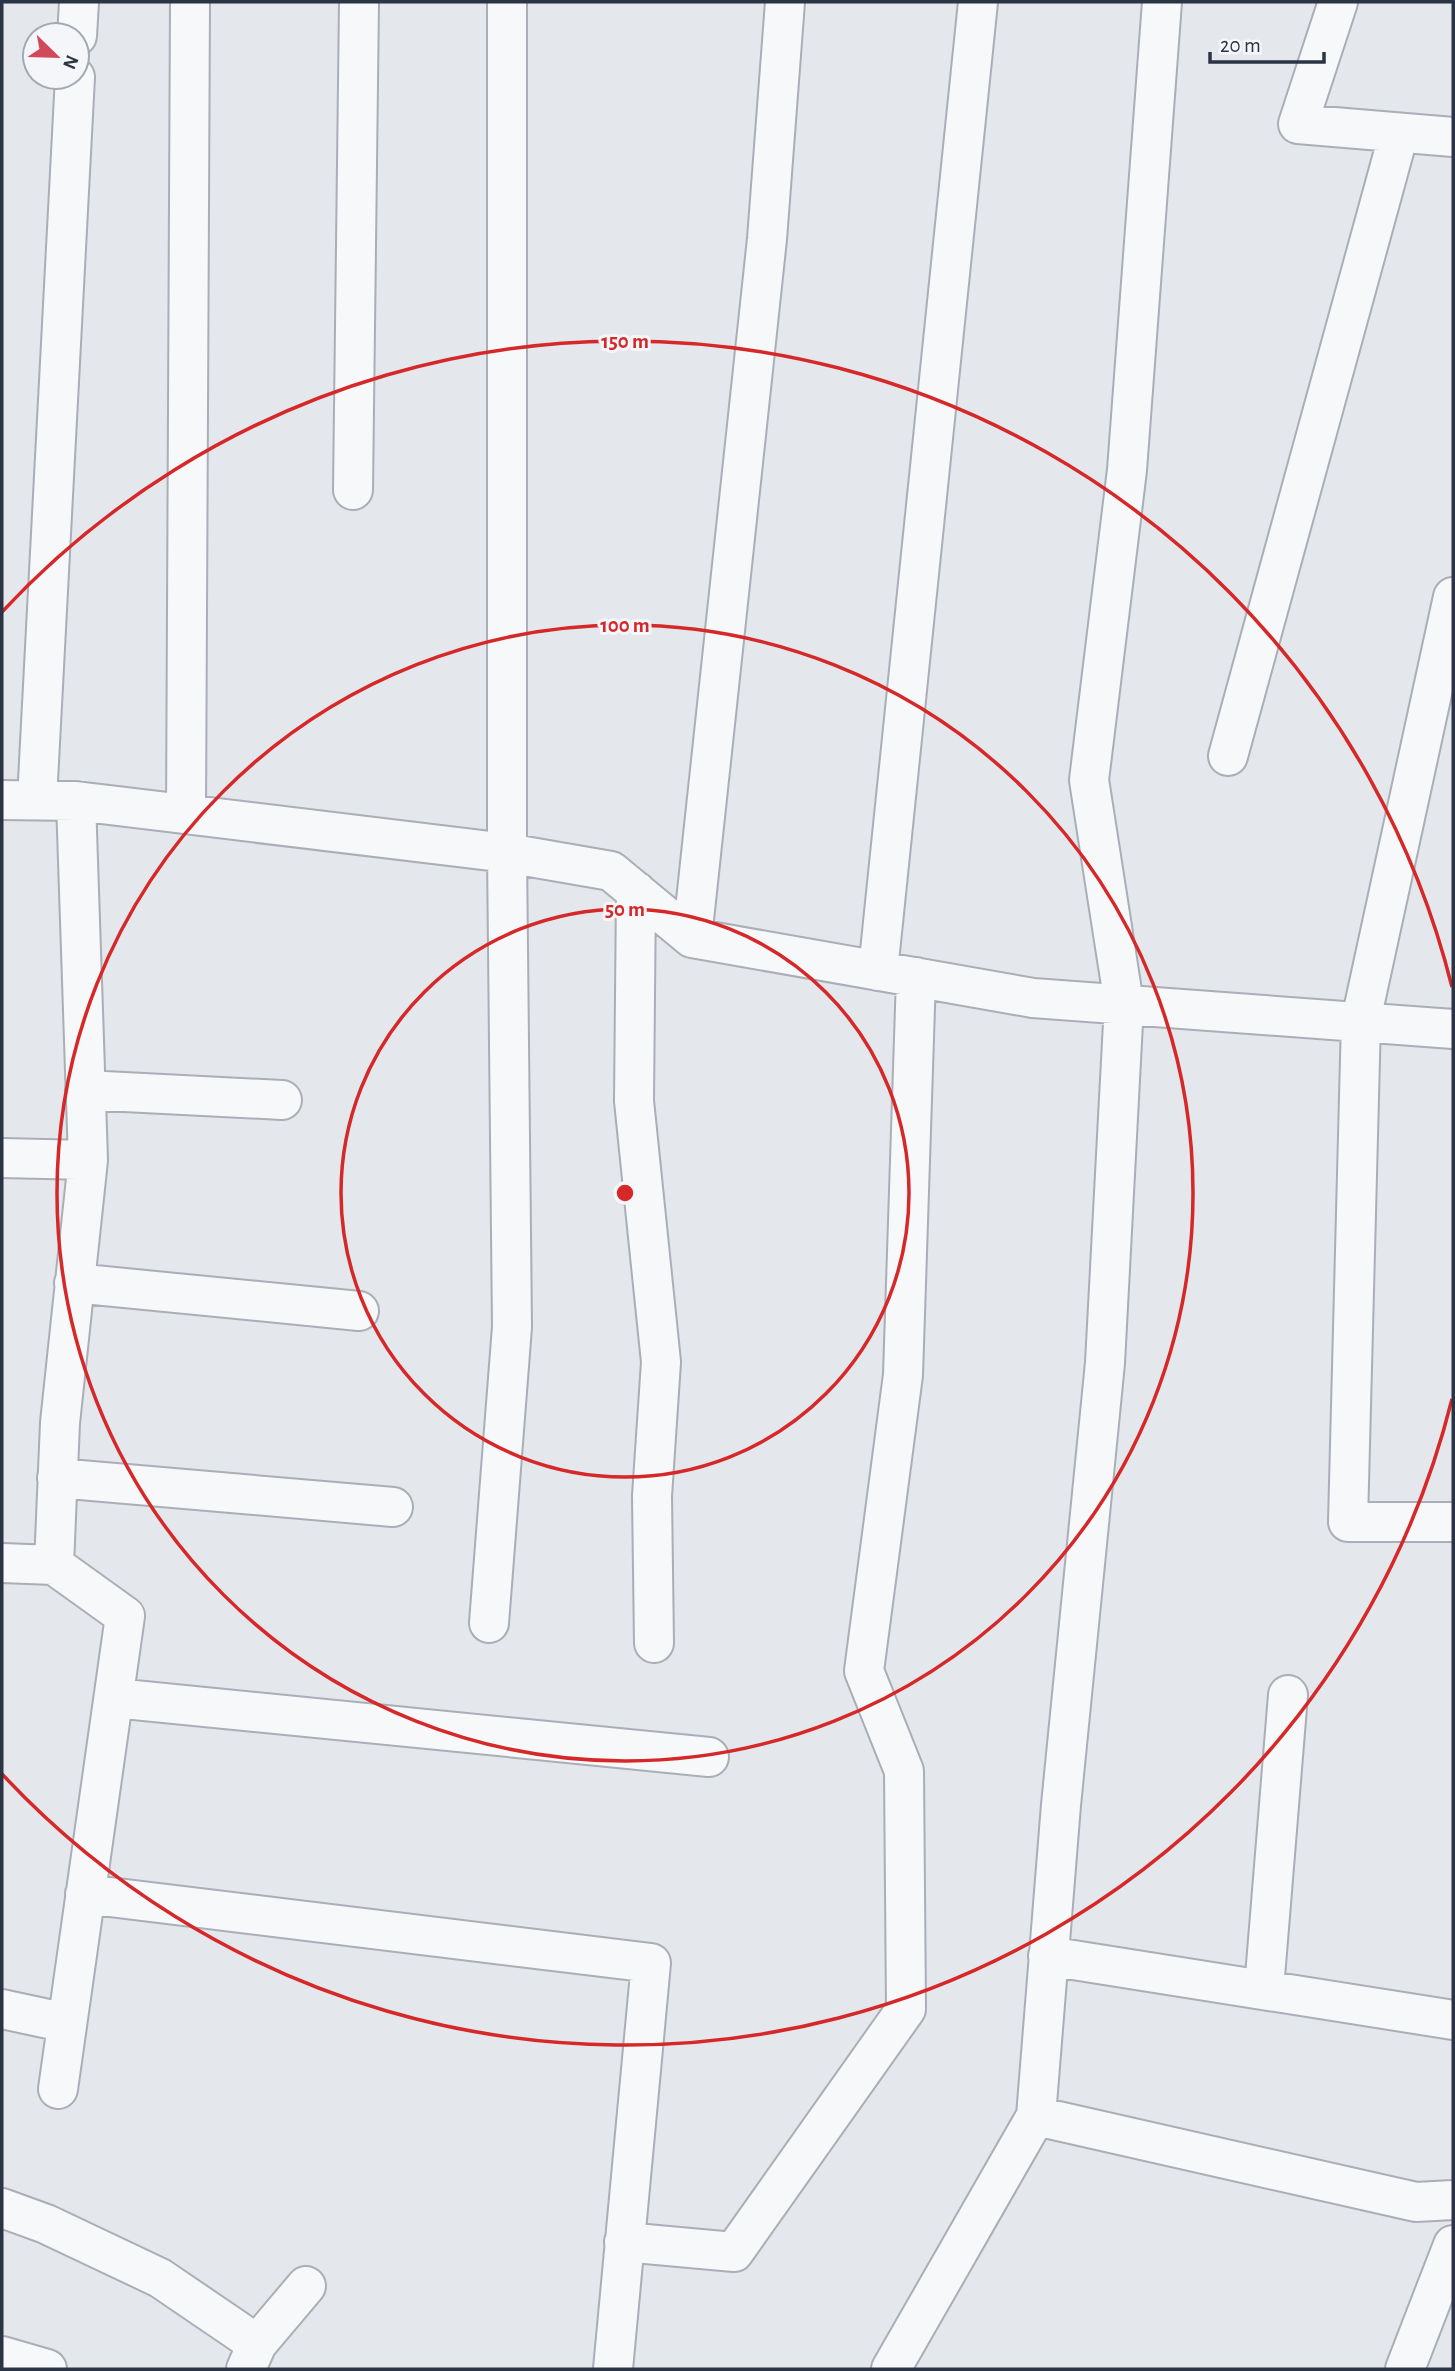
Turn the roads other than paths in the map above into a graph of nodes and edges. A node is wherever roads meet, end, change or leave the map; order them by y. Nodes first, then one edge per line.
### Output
1 (79, 2) edge
2 (190, 2) edge
3 (359, 2) edge
4 (508, 2) edge
5 (785, 2) edge
6 (978, 2) edge
7 (1162, 2) edge
8 (1338, 2) edge
9 (78, 21) edge
10 (74, 91) edge
11 (1399, 133) junction
12 (1453, 137) edge
13 (354, 490) dead end
14 (1453, 597) edge
15 (1228, 757) dead end
16 (20, 800) edge
17 (76, 801) junction
18 (186, 814) junction
19 (508, 853) junction
20 (636, 891) junction
21 (692, 938) junction
22 (878, 971) junction
23 (916, 977) junction
24 (1125, 1004) junction
25 (1360, 1020) junction
26 (1453, 1028) edge
27 (85, 1090) junction
28 (282, 1100) dead end
29 (2, 1158) edge
30 (88, 1160) junction
31 (74, 1283) junction
32 (359, 1311) dead end
33 (57, 1478) junction
34 (393, 1507) dead end
35 (1453, 1522) edge
36 (2, 1563) edge
37 (54, 1565) junction
38 (489, 1623) dead end
39 (654, 1643) dead end
40 (1288, 1695) dead end
41 (114, 1698) junction
42 (709, 1757) dead end
43 (85, 1894) junction
44 (1048, 1955) junction
45 (1265, 1989) junction
46 (2, 2009) edge
47 (1453, 2020) edge
48 (67, 2023) junction
49 (58, 2088) dead end
50 (1036, 2116) junction
51 (1453, 2200) edge
52 (2, 2208) edge
53 (624, 2242) junction
54 (1453, 2245) edge
55 (306, 2286) dead end
56 (2, 2356) edge
57 (251, 2357) edge
58 (47, 2369) edge
59 (613, 2369) edge
60 (891, 2369) edge
61 (1405, 2369) edge

1 - 9 street
2 - 18 street
3 - 13 street
4 - 19 street
5 - 21 street
6 - 22 street
7 - 24 street
8 - 11 street
10 - 16 street
11 - 12 street
11 - 15 street
14 - 25 street
16 - 17 street
17 - 18 street
17 - 27 street
18 - 19 street
19 - 20 street
19 - 38 street
20 - 21 street
20 - 39 street
21 - 22 street
22 - 23 street
23 - 24 street
23 - 53 street
24 - 25 street
24 - 44 street
25 - 26 street
25 - 35 street
27 - 28 street
27 - 30 street
29 - 30 street
30 - 31 street
31 - 32 street
31 - 33 street
33 - 34 street
33 - 37 street
36 - 37 street
37 - 41 street
40 - 45 street
41 - 42 street
41 - 43 street
43 - 48 street
43 - 53 street
44 - 45 street
44 - 50 street
45 - 47 street
46 - 48 street
48 - 49 street
50 - 51 street
50 - 60 street
52 - 57 street
53 - 59 street
54 - 61 street
55 - 57 street
56 - 58 street

